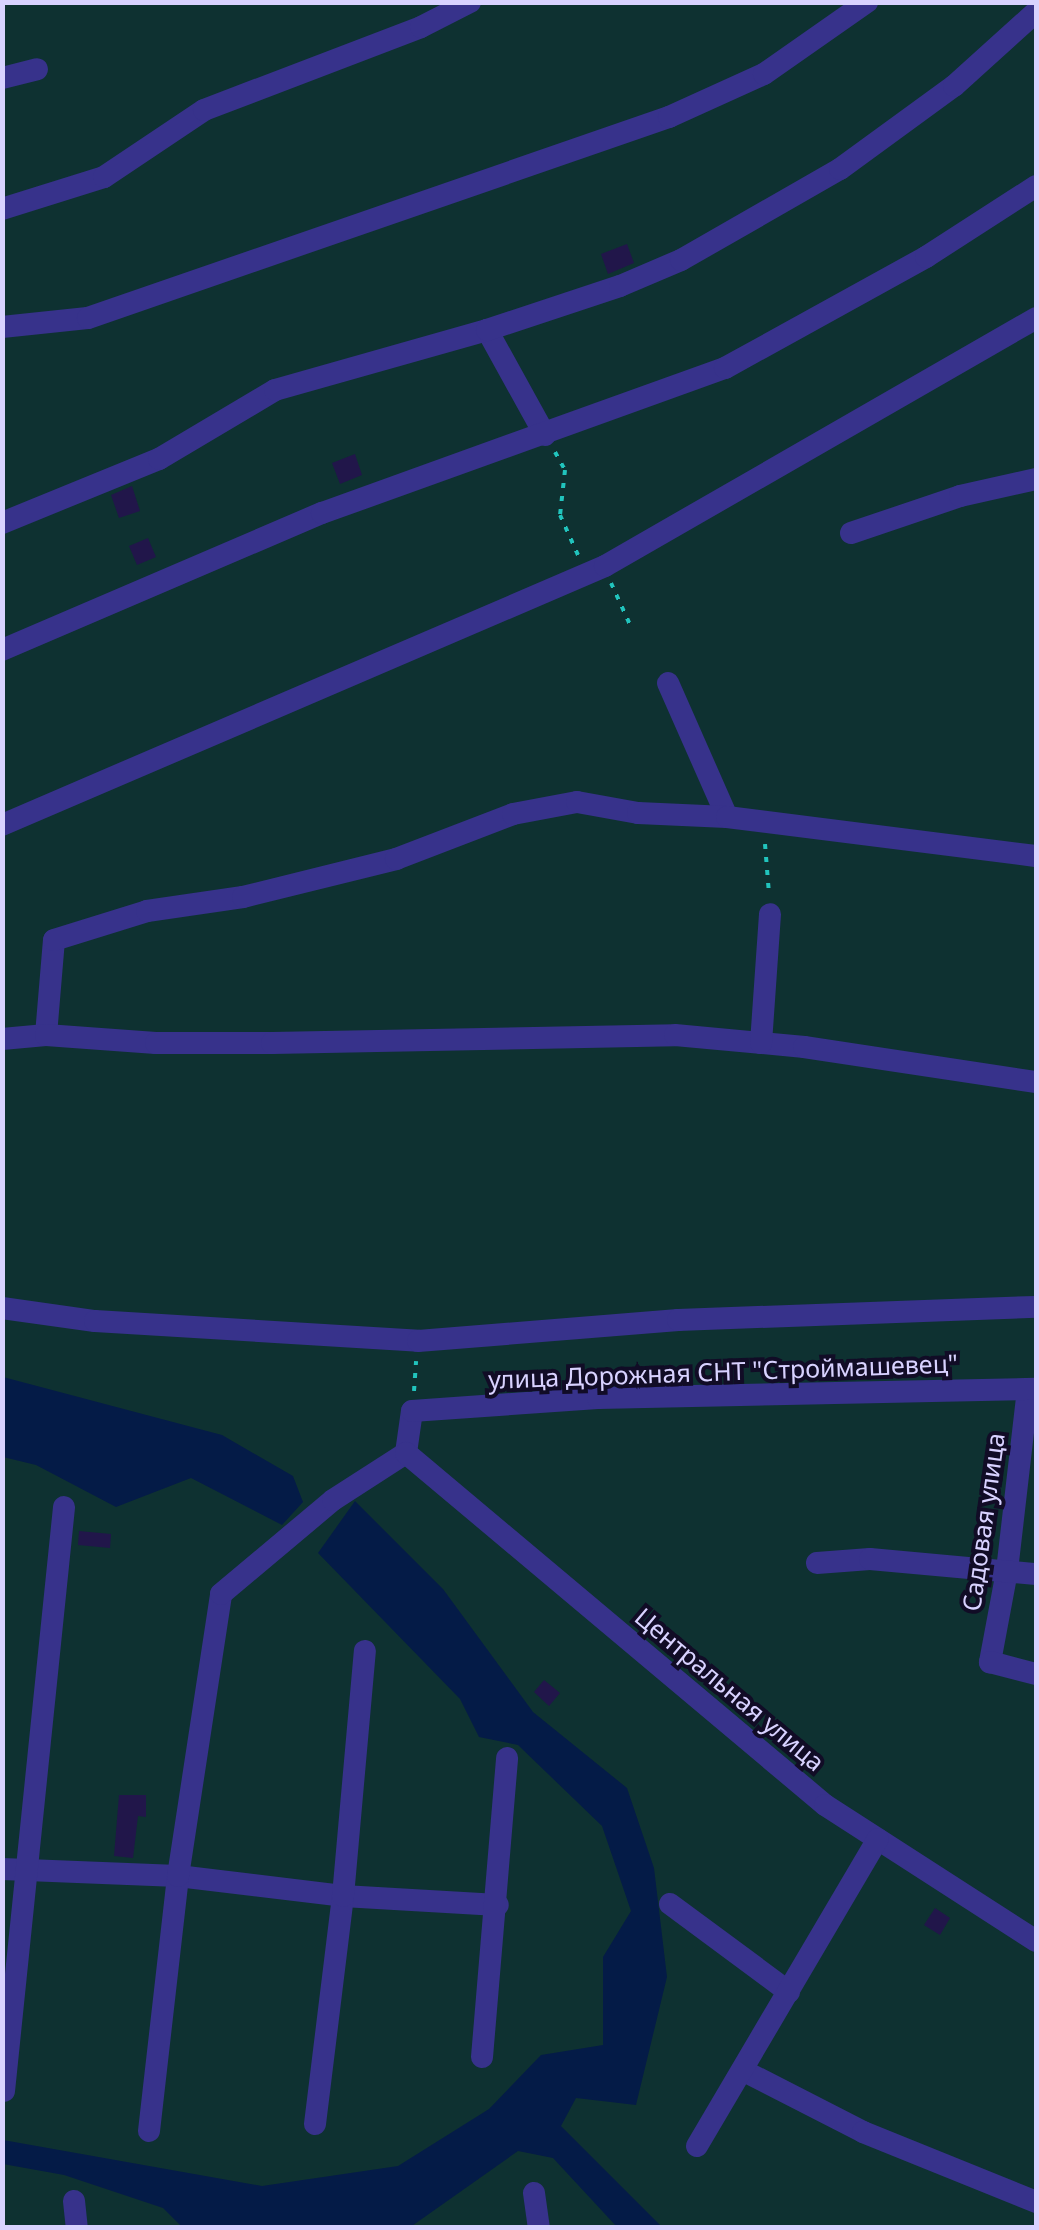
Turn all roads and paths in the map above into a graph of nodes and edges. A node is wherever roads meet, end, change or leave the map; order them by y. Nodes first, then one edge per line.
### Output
1 (414, 2) edge
2 (470, 2) edge
3 (867, 2) edge
4 (1036, 12) edge
5 (421, 27) junction
6 (37, 69) dead end
7 (2, 78) edge
8 (1036, 186) edge
9 (2, 209) edge
10 (1036, 318) edge
11 (2, 328) edge
12 (487, 330) junction
13 (545, 434) junction
14 (1036, 479) edge
15 (2, 523) edge
16 (850, 533) dead end
17 (584, 571) junction
18 (612, 588) dead end
19 (632, 628) dead end
20 (2, 650) edge
21 (668, 683) dead end
22 (727, 817) junction
23 (764, 822) junction
24 (2, 825) edge
25 (1036, 856) edge
26 (770, 914) joint
27 (46, 1035) junction
28 (2, 1039) edge
29 (762, 1043) junction
30 (1036, 1082) edge
31 (1036, 1306) edge
32 (2, 1308) edge
33 (418, 1341) junction
34 (1032, 1389) edge
35 (412, 1411) junction
36 (406, 1453) junction
37 (64, 1507) dead end
38 (816, 1564) dead end
39 (1007, 1571) junction
40 (1036, 1574) edge
41 (365, 1651) dead end
42 (1036, 1674) edge
43 (507, 1758) dead end
44 (878, 1839) junction
45 (13, 1870) edge
46 (178, 1876) junction
47 (344, 1896) junction
48 (670, 1904) dead end
49 (498, 1905) junction
50 (1036, 1941) edge
51 (788, 1992) junction
52 (482, 2056) dead end
53 (744, 2071) junction
54 (4, 2091) edge
55 (315, 2124) dead end
56 (149, 2131) dead end
57 (697, 2146) dead end
58 (534, 2194) dead end
59 (74, 2201) dead end
60 (1036, 2202) edge
61 (77, 2228) edge
62 (539, 2228) edge

1 - 5 street
2 - 5 street
3 - 11 street
4 - 12 street
5 - 9 street
6 - 7 street
8 - 13 street
10 - 17 street
12 - 13 street
12 - 15 street
13 - 17 path
13 - 20 street
14 - 16 street
17 - 24 street
18 - 19 path
21 - 22 street
22 - 23 street
22 - 27 street
23 - 25 street
23 - 26 path
26 - 29 street
27 - 28 street
27 - 29 street
29 - 30 street
31 - 33 street
32 - 33 street
33 - 35 path
34 - 35 street, улица Дорожная СНТ "Строймашевец"
34 - 39 street, Садовая улица
35 - 36 street
36 - 44 street, Центральная улица
36 - 46 street
37 - 45 street
38 - 39 street
39 - 40 street
39 - 42 street, Садовая улица
41 - 47 street
43 - 49 street
44 - 50 street, Центральная улица
44 - 51 street
45 - 46 street
45 - 54 street
46 - 47 street
46 - 56 street
47 - 49 street
47 - 55 street
48 - 51 street
49 - 52 street
51 - 53 street
53 - 57 street
53 - 60 street
58 - 62 street
59 - 61 street

